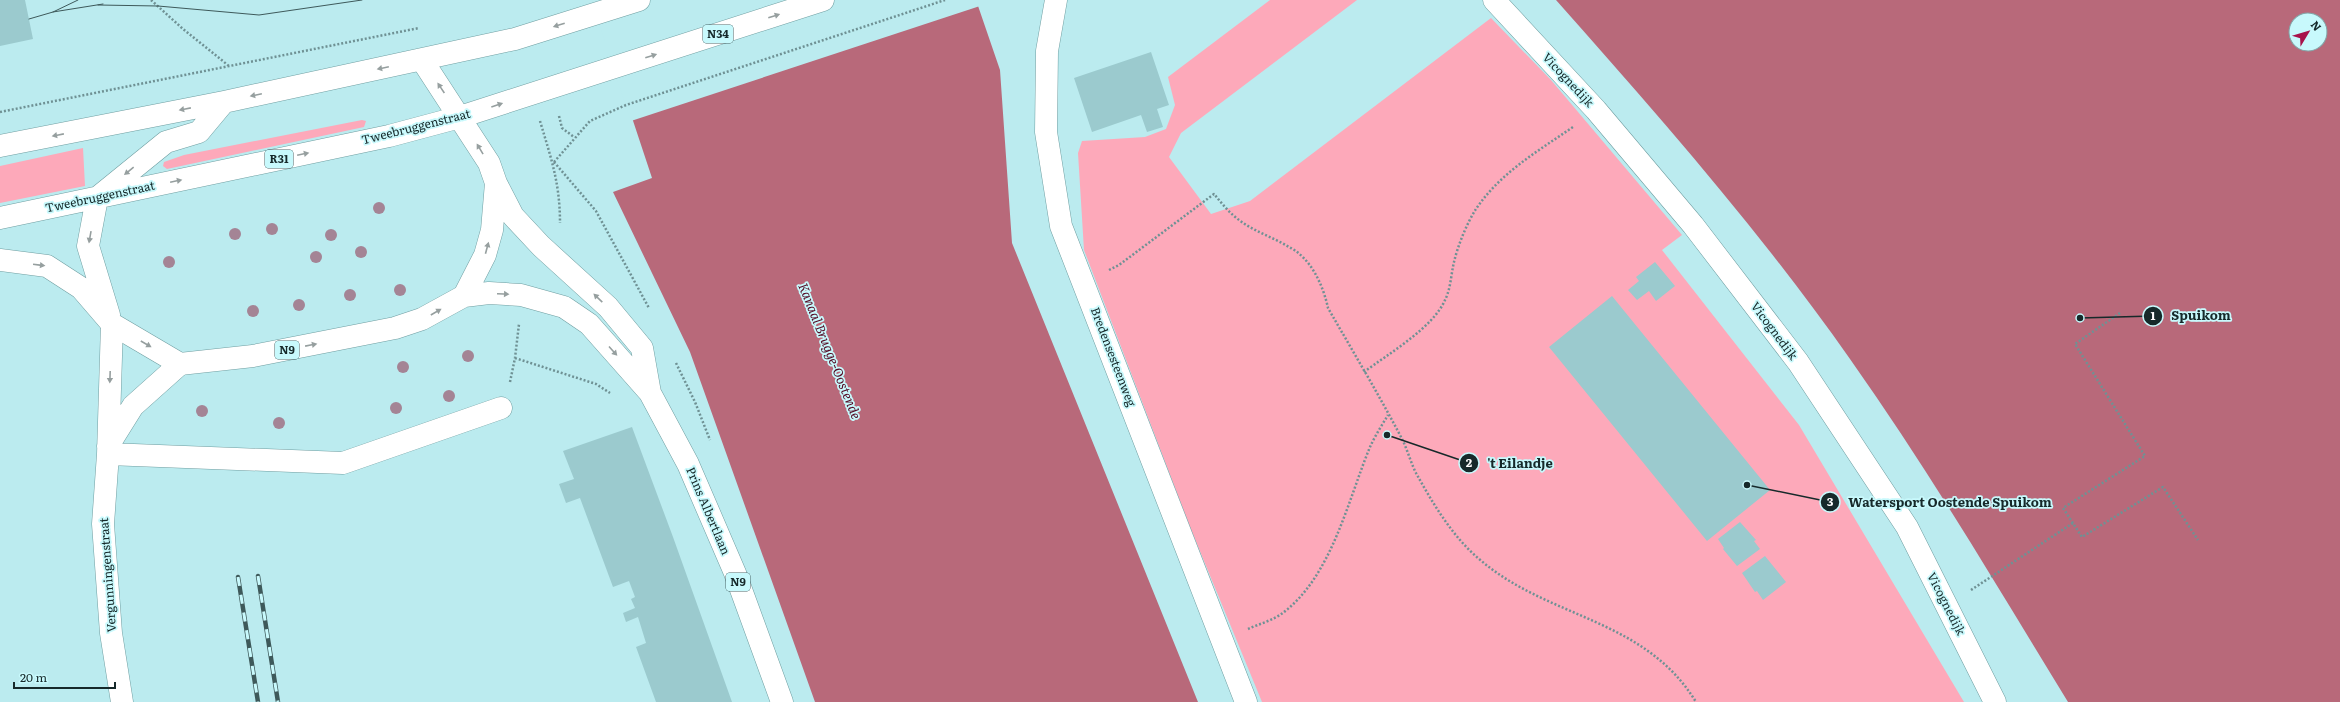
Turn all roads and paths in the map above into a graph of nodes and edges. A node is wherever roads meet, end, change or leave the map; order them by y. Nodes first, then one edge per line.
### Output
1 (151, 0) edge
2 (639, 0) edge
3 (823, 0) edge
4 (945, 0) edge
5 (1056, 0) edge
6 (1494, 0) edge
7 (384, 35) dead end
8 (422, 60) junction
9 (230, 66) junction
10 (224, 102) junction
11 (1596, 110) junction
12 (0, 112) edge
13 (460, 117) junction
14 (0, 146) edge
15 (554, 162) dead end
16 (496, 183) junction
17 (97, 198) junction
18 (0, 218) edge
19 (0, 260) edge
20 (1084, 282) junction
21 (464, 296) junction
22 (2120, 314) dead end
23 (112, 324) junction
24 (515, 358) dead end
25 (180, 364) junction
26 (1364, 372) junction
27 (650, 393) junction
28 (614, 396) dead end
29 (501, 408) dead end
30 (1388, 414) junction
31 (108, 450) junction
32 (2073, 523) junction
33 (2198, 540) dead end
34 (1947, 606) junction
35 (1222, 640) junction
36 (122, 702) edge
37 (782, 702) edge
38 (1246, 702) edge
39 (1696, 702) edge
40 (1995, 702) edge

1 - 9 path
2 -> 8 main road
13 -> 3 main road, Tweebruggenstraat / N34
4 - 15 path
5 - 20 main road, Bredensesteenweg
6 - 11 main road, Vicognedijk
7 - 9 path
8 -> 10 main road
13 -> 8 main road, Prins Albertlaan
9 - 12 path
10 -> 14 main road
10 -> 17 main road
11 - 26 path
11 - 34 main road, Vicognedijk
16 -> 13 main road, Prins Albertlaan
17 -> 13 main road, Tweebruggenstraat / R31
21 -> 16 main road
27 -> 16 main road, Prins Albertlaan / N9
17 - 18 main road, Tweebruggenstraat / R31
17 -> 23 main road, Vergunningenstraat
19 -> 23 main road
20 - 26 path
20 - 35 main road, Bredensesteenweg
25 -> 21 main road, N9
21 -> 27 main road, Prins Albertlaan / N9
22 - 32 path
23 -> 25 main road
23 -> 31 main road, Vergunningenstraat
24 - 28 path
25 - 31 main road, Vergunningenstraat
26 - 30 path
27 - 37 main road, Prins Albertlaan / N9
29 - 31 main road
30 - 35 path
30 - 39 path
31 - 36 main road, Vergunningenstraat
32 - 33 path
32 - 34 path
34 - 40 main road, Vicognedijk
35 - 38 main road, Bredensesteenweg

